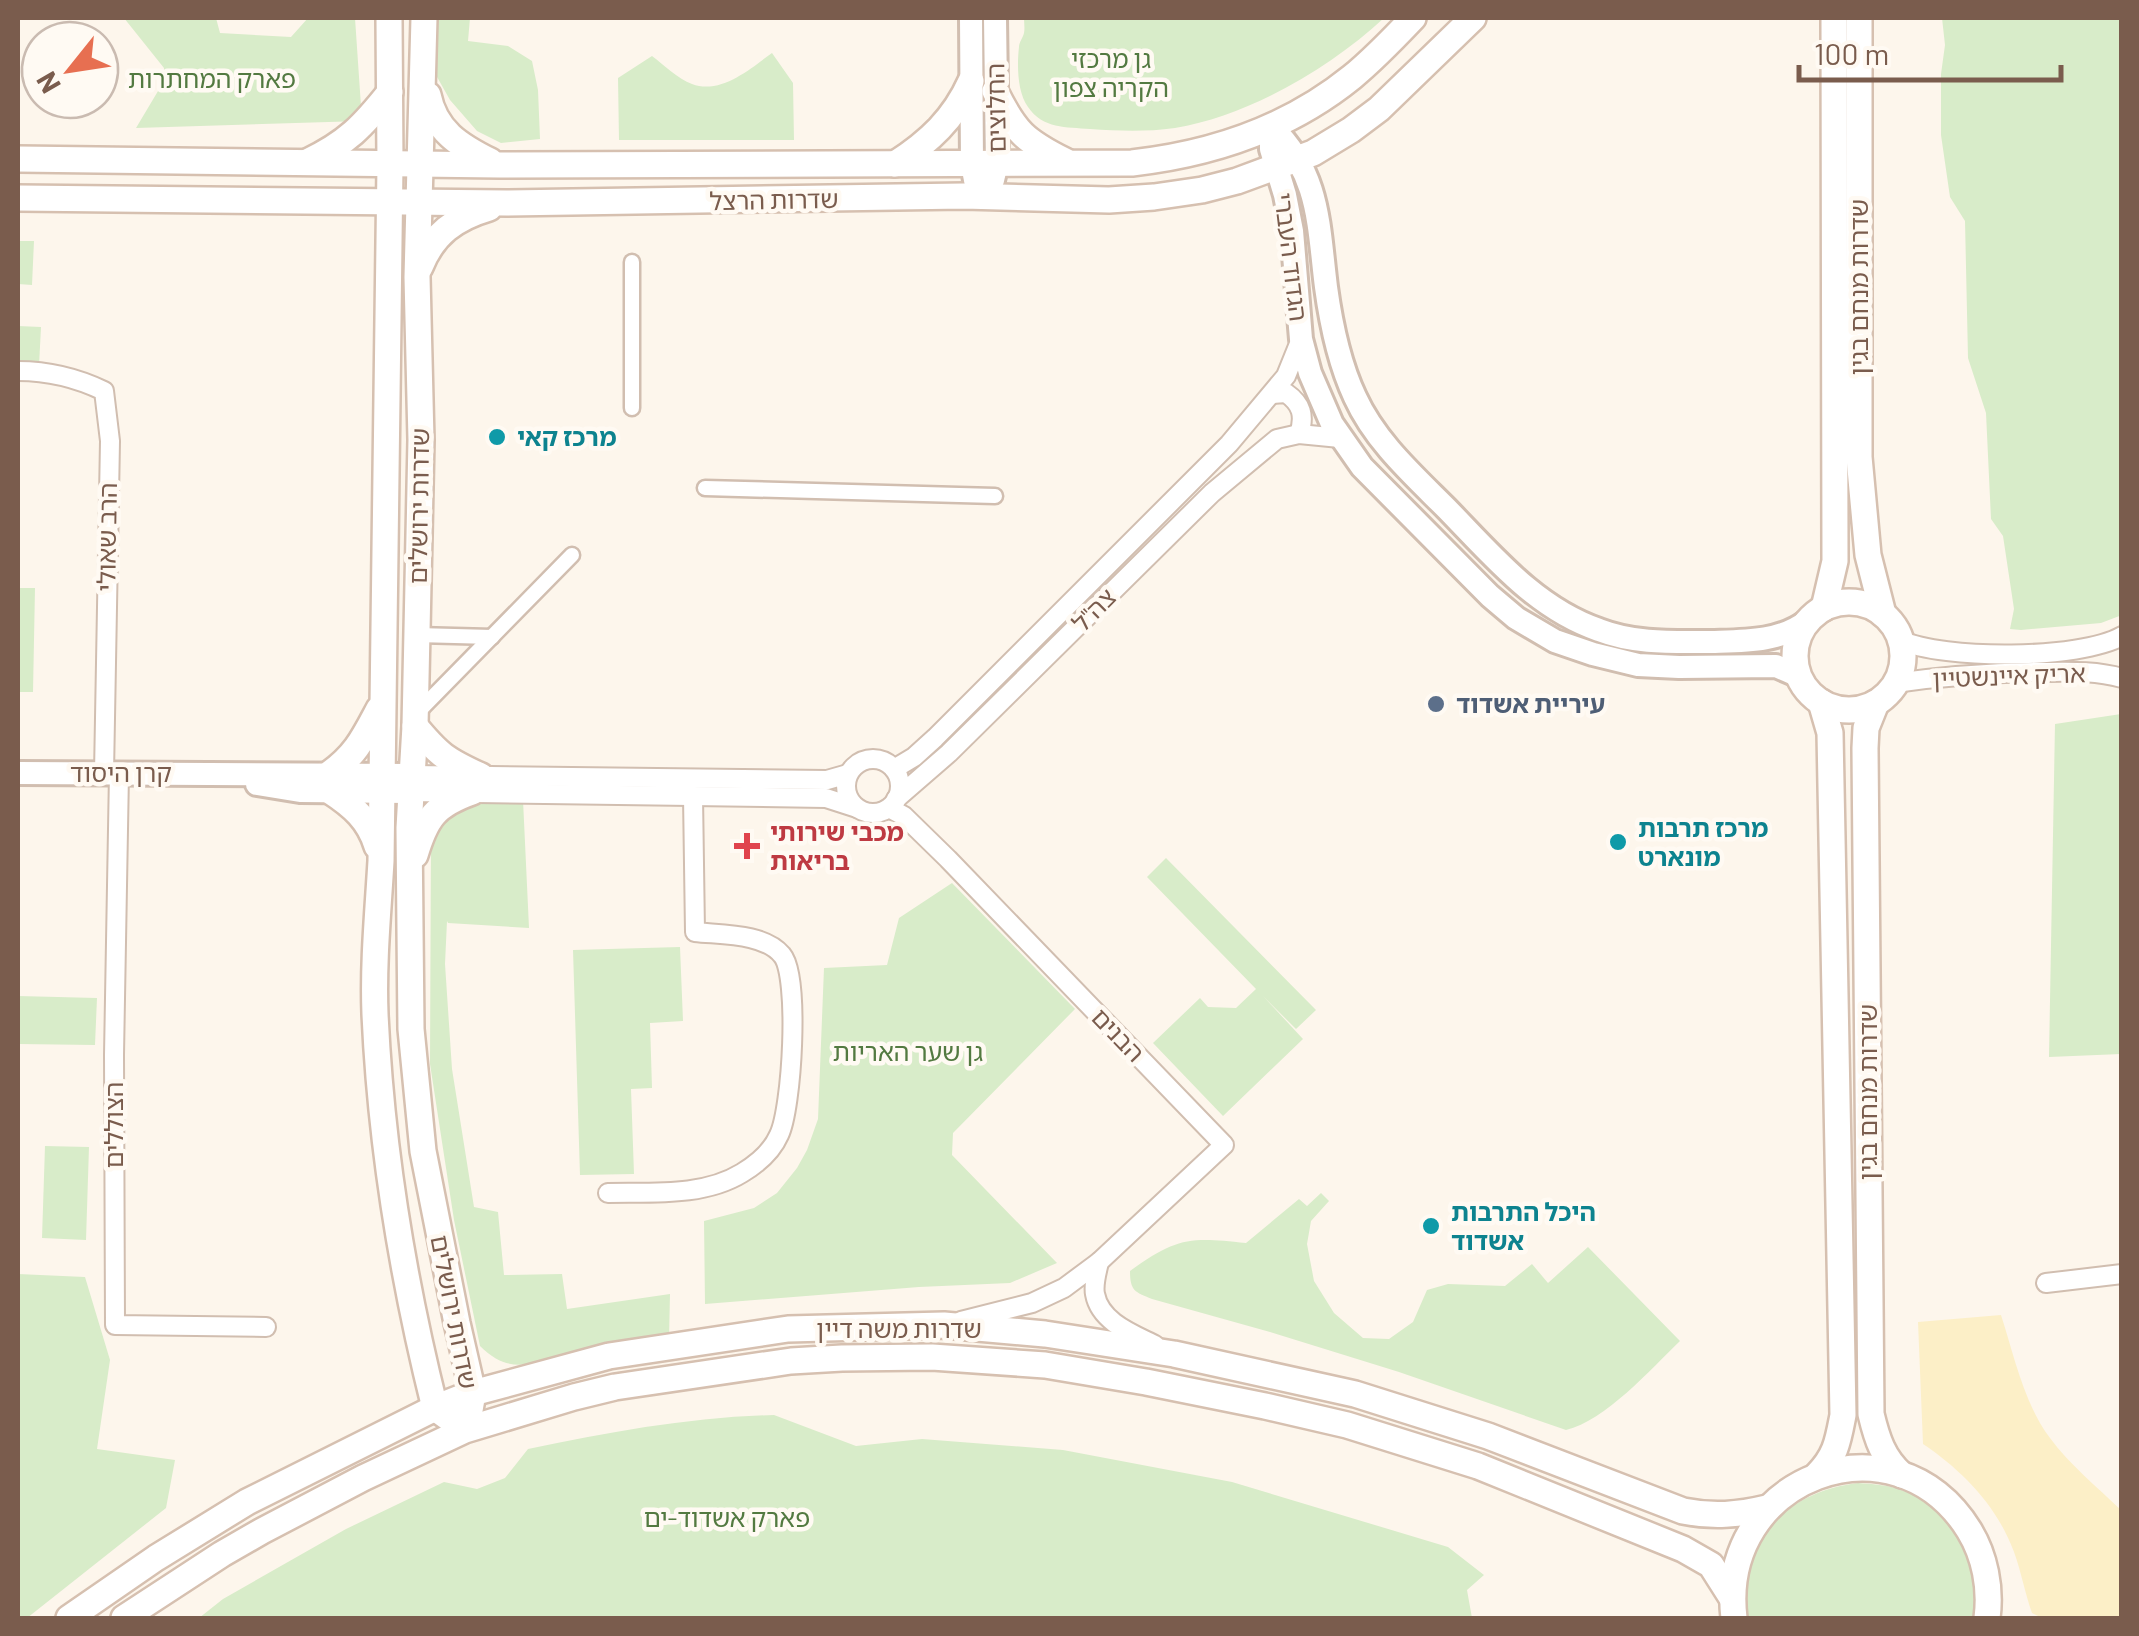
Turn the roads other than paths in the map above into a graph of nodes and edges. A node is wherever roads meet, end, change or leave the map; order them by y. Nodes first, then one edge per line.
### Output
1 (390, 18) edge
2 (424, 18) edge
3 (971, 18) edge
4 (995, 18) edge
5 (1413, 18) edge
6 (1474, 18) edge
7 (1834, 18) edge
8 (1859, 18) edge
9 (424, 56) junction
10 (983, 86) junction
11 (390, 92) junction
12 (1271, 126) junction
13 (18, 159) edge
14 (304, 163) junction
15 (1070, 163) junction
16 (390, 164) junction
17 (420, 164) junction
18 (985, 164) junction
19 (1288, 164) junction
20 (499, 165) junction
21 (894, 165) junction
22 (983, 196) junction
23 (18, 198) edge
24 (389, 203) junction
25 (419, 203) junction
26 (506, 203) junction
27 (632, 262) dead end
28 (417, 276) junction
29 (1301, 338) junction
30 (18, 371) edge
31 (1272, 394) junction
32 (632, 408) dead end
33 (1299, 434) junction
34 (1340, 438) junction
35 (705, 488) dead end
36 (995, 496) dead end
37 (572, 555) dead end
38 (1883, 614) junction
39 (1815, 615) junction
40 (417, 635) junction
41 (2122, 636) edge
42 (492, 637) junction
43 (1900, 640) junction
44 (1798, 676) junction
45 (2122, 678) edge
46 (1896, 684) junction
47 (1821, 702) junction
48 (1876, 703) junction
49 (382, 704) junction
50 (415, 720) junction
51 (894, 770) junction
52 (18, 773) edge
53 (112, 774) junction
54 (848, 774) junction
55 (330, 783) junction
56 (380, 783) junction
57 (411, 784) junction
58 (477, 784) junction
59 (693, 796) junction
60 (892, 803) junction
61 (857, 808) junction
62 (381, 860) junction
63 (409, 874) junction
64 (608, 1193) dead end
65 (1099, 1262) junction
66 (2122, 1274) edge
67 (2046, 1283) dead end
68 (457, 1323) junction
69 (944, 1325) junction
70 (266, 1327) dead end
71 (415, 1328) junction
72 (1174, 1354) junction
73 (547, 1372) junction
74 (474, 1394) junction
75 (435, 1408) junction
76 (392, 1428) junction
77 (465, 1430) junction
78 (1816, 1476) junction
79 (1902, 1476) junction
80 (1767, 1508) junction
81 (1733, 1608) edge
82 (1988, 1617) edge
83 (69, 1618) edge
84 (124, 1618) edge

1 - 11 main road, שדרות ירושלים
2 - 9 main road, שדרות ירושלים
3 - 10 street, החלוצים
4 - 10 street, החלוצים
5 - 12 main road, שדרות הרצל
6 - 19 main road, שדרות הרצל
7 - 39 main road, שדרות מנחם בגין
8 - 38 main road, שדרות מנחם בגין
9 - 17 main road, שדרות ירושלים
9 - 20 main road
10 - 15 main road
10 - 18 street, החלוצים
10 - 21 main road
11 - 14 main road
11 - 16 main road, שדרות ירושלים
12 - 15 main road, שדרות הרצל
12 - 19 street, הגדוד העברי
13 - 14 main road, שדרות הרצל
14 - 16 main road, שדרות הרצל
15 - 18 main road, שדרות הרצל
16 - 17 main road, שדרות הרצל
16 - 24 main road, שדרות ירושלים
17 - 20 main road, שדרות הרצל
17 - 25 main road, שדרות ירושלים
18 - 21 main road, שדרות הרצל
18 - 22 street, החלוצים
19 - 22 main road, שדרות הרצל
19 - 29 street, הגדוד העברי
19 - 39 street, הגדוד העברי
20 - 21 main road, שדרות הרצל
22 - 26 main road, שדרות הרצל
23 - 24 main road, שדרות הרצל
24 - 25 main road, שדרות הרצל
24 - 49 main road, שדרות ירושלים
25 - 26 main road, שדרות הרצל
25 - 28 main road, שדרות ירושלים
26 - 28 main road
27 - 32 street
28 - 40 main road, שדרות ירושלים
29 - 31 street, צה"ל
29 - 34 street, הגדוד העברי
30 - 53 street, הרב שאולי
31 - 33 street
31 - 51 street, צה"ל
33 - 34 street
33 - 60 street, צה"ל
34 - 44 street, הגדוד העברי
35 - 36 street
37 - 42 street
38 - 39 main road
38 - 43 main road
39 - 44 main road
40 - 42 street
40 - 50 main road, שדרות ירושלים
41 - 43 street, אריק איינשטיין
42 - 50 street
43 - 46 main road
44 - 47 main road
45 - 46 street, אריק איינשטיין
46 - 48 main road
47 - 48 main road
47 - 78 main road, שדרות מנחם בגין
48 - 79 main road, שדרות מנחם בגין
49 - 55 main road
49 - 56 main road, שדרות ירושלים
50 - 57 main road, שדרות ירושלים
50 - 58 main road
51 - 54 street
51 - 60 street
52 - 53 street, קרן היסוד
53 - 55 street, קרן היסוד
53 - 70 street, הצוללים
54 - 58 street
54 - 61 street
55 - 56 street, קרן היסוד
55 - 62 main road
56 - 57 street, קרן היסוד
56 - 62 main road, שדרות ירושלים
57 - 58 street
57 - 63 main road, שדרות ירושלים
58 - 59 street
58 - 63 main road
59 - 61 street
59 - 64 street
60 - 61 street
60 - 65 street, הבנים
62 - 71 main road, שדרות ירושלים
63 - 68 main road, שדרות ירושלים
65 - 69 street, הבנים
65 - 72 street
66 - 67 street
68 - 73 main road
68 - 74 main road, שדרות ירושלים
69 - 72 main road, שדרות משה דיין
69 - 73 main road, שדרות משה דיין
71 - 75 main road, שדרות ירושלים
71 - 76 main road
72 - 80 main road, שדרות משה דיין
73 - 74 main road, שדרות משה דיין
74 - 75 main road, שדרות משה דיין
74 - 77 main road, שדרות ירושלים
75 - 76 main road, שדרות משה דיין
75 - 77 main road, שדרות ירושלים
76 - 83 main road, שדרות משה דיין
77 - 81 main road, שדרות משה דיין
77 - 84 main road, שדרות משה דיין
78 - 79 main road
78 - 80 main road
79 - 82 main road
80 - 81 main road

